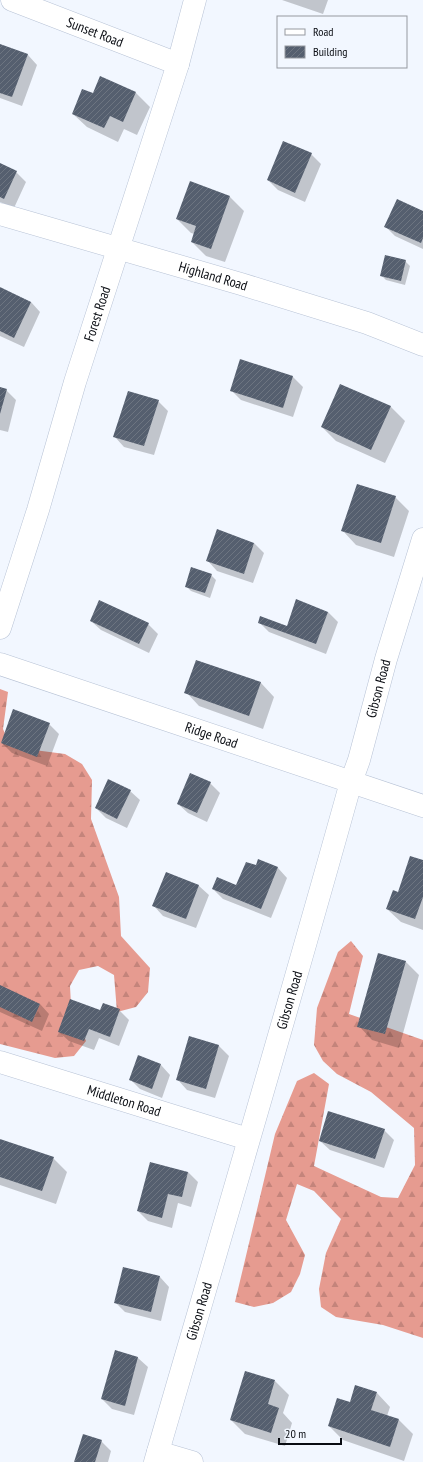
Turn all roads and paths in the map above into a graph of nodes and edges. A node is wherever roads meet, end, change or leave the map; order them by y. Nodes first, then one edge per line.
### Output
1 (12, 0) edge
2 (195, 0) edge
3 (178, 64) junction
4 (0, 214) edge
5 (118, 248) junction
6 (423, 345) edge
7 (423, 539) edge
8 (0, 628) edge
9 (0, 664) edge
10 (351, 782) junction
11 (423, 806) edge
12 (0, 1062) edge
13 (248, 1139) junction
14 (157, 1457) edge
15 (192, 1462) edge

1 - 3 street, Sunset Road
2 - 3 street, Forest Road
3 - 5 street, Forest Road
4 - 5 street, Highland Road
5 - 6 street, Highland Road
5 - 8 street, Forest Road
7 - 10 street, Gibson Road
9 - 10 street, Ridge Road
10 - 11 street, Ridge Road
10 - 13 street, Gibson Road
12 - 13 street, Middleton Road
13 - 14 street, Gibson Road
14 - 15 street

